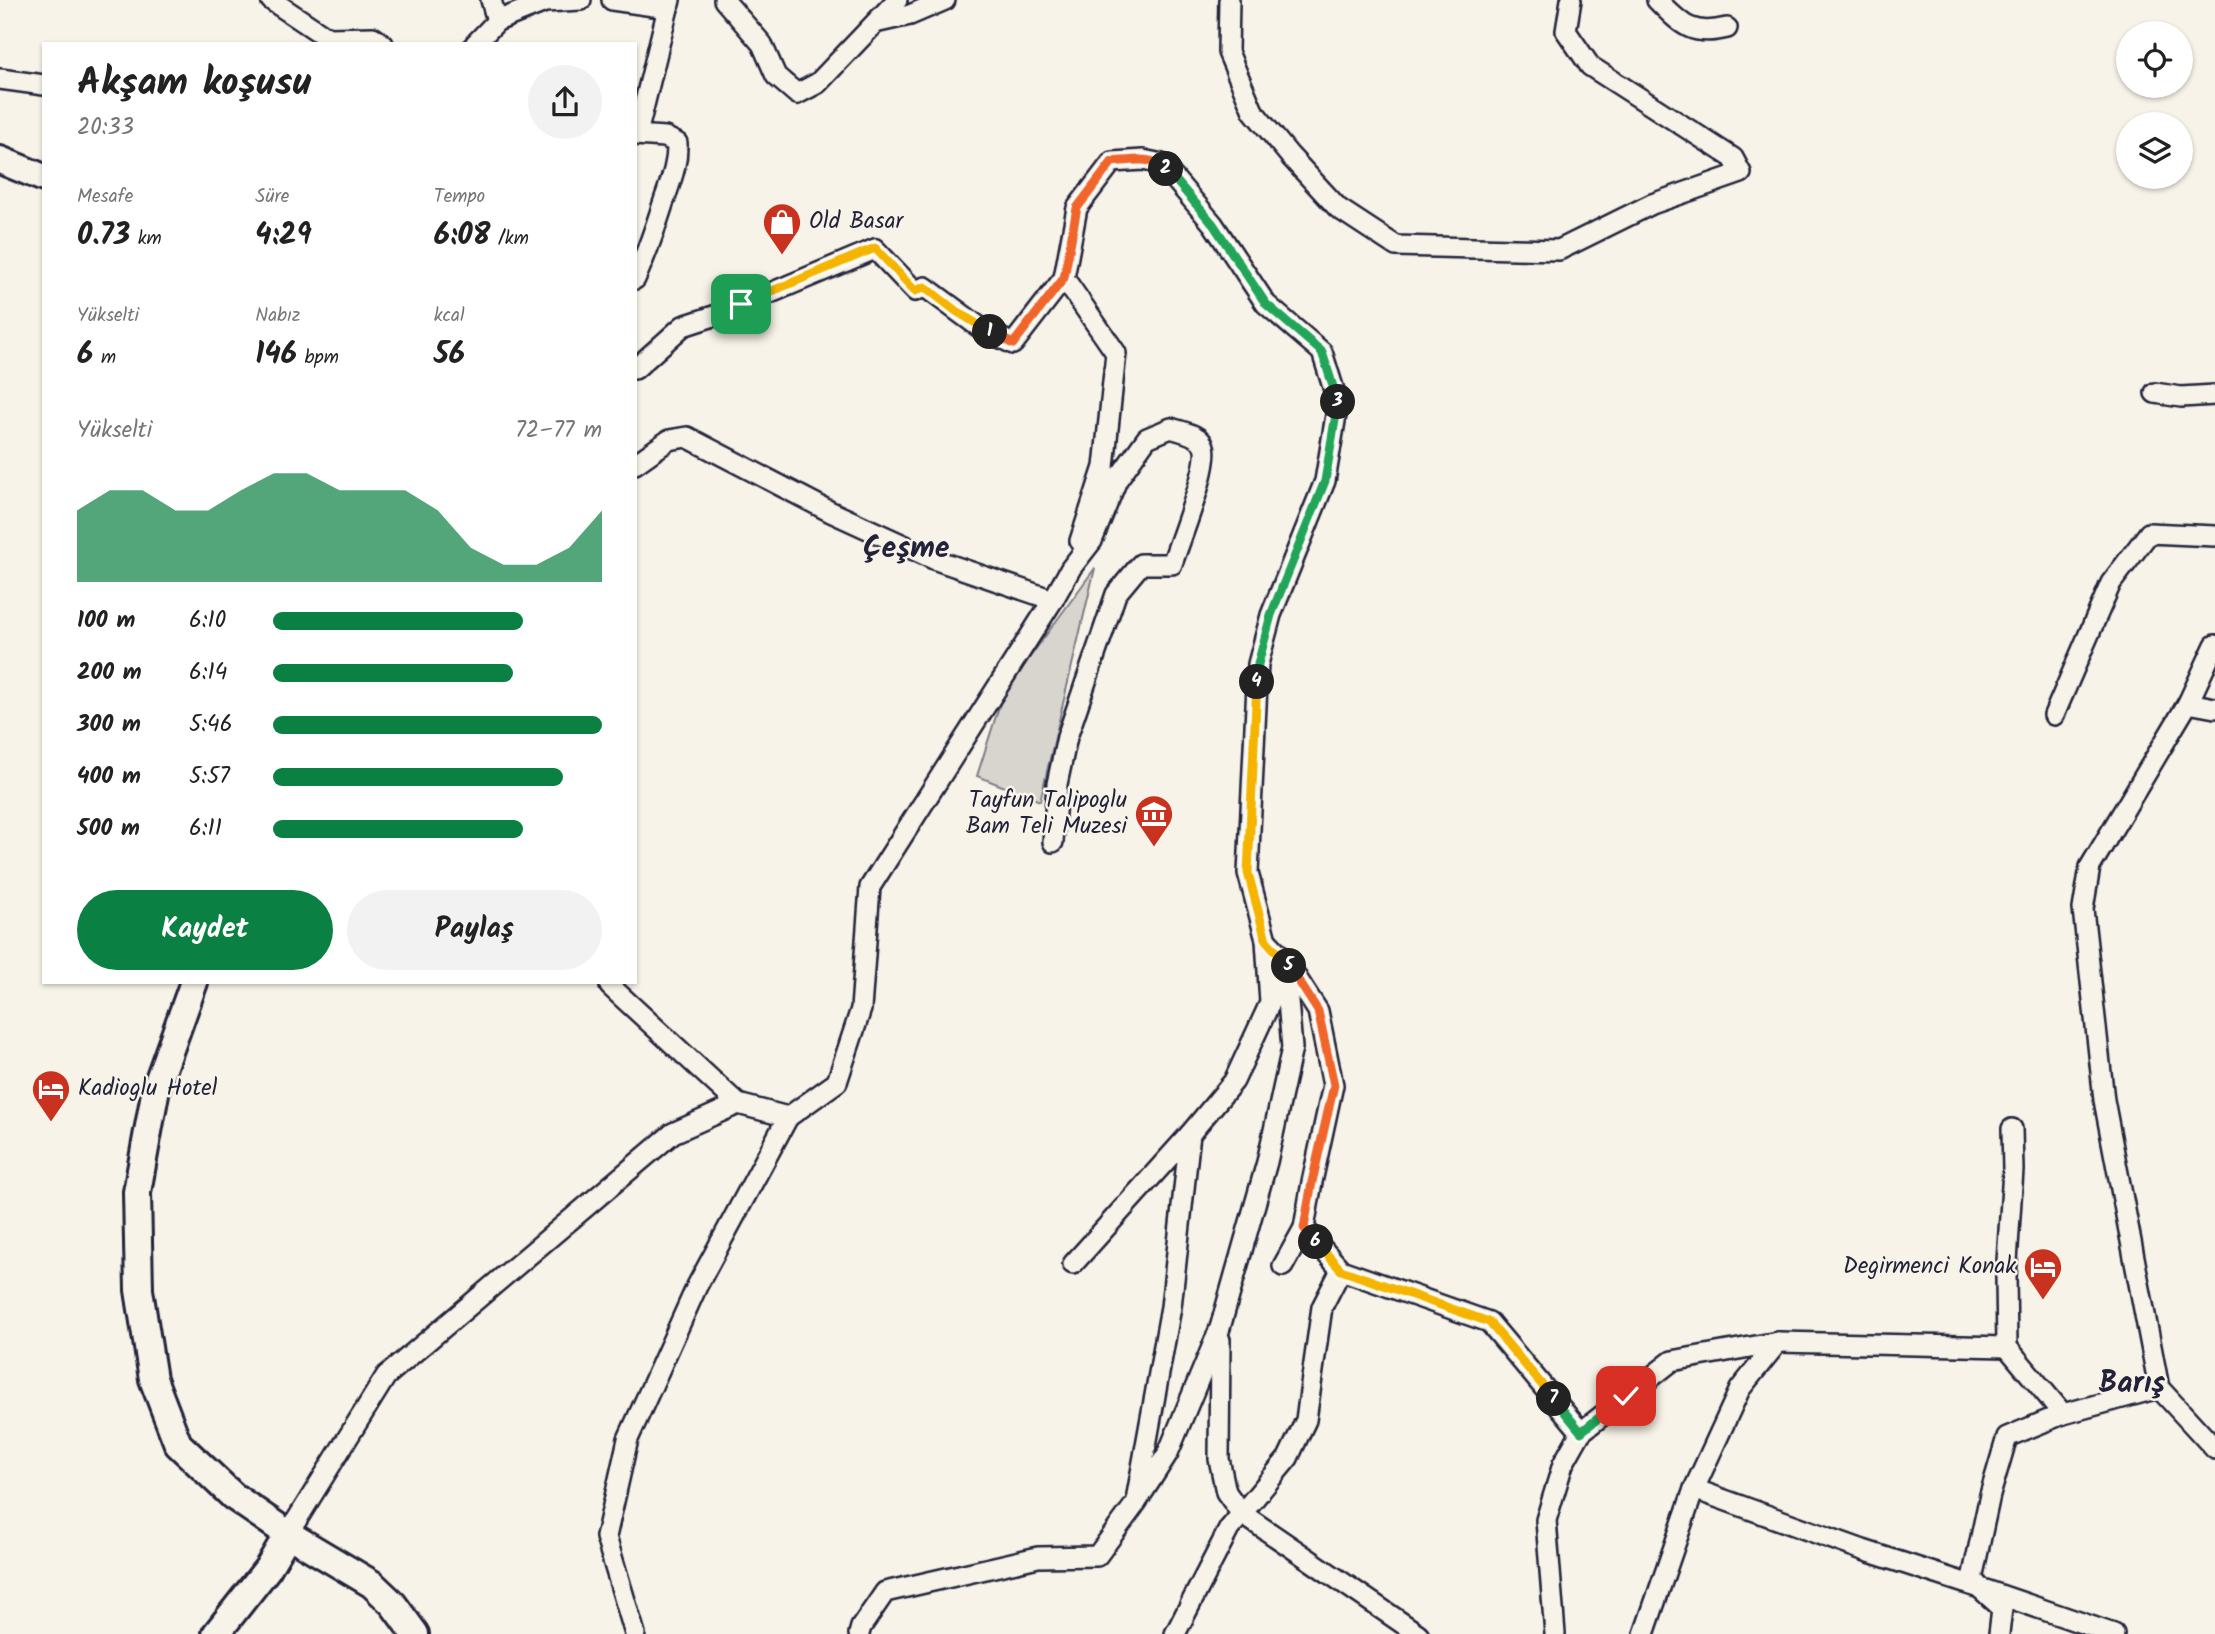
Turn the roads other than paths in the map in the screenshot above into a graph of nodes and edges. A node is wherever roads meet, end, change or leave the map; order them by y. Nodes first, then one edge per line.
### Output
1 (271, 0) edge
2 (491, 0) edge
3 (580, 0) edge
4 (612, 0) edge
5 (724, 0) edge
6 (897, 0) edge
7 (945, 0) edge
8 (1229, 0) edge
9 (1572, 0) edge
10 (1657, 0) edge
11 (669, 4) edge
12 (497, 21) junction
13 (879, 22) junction
14 (1727, 28) dead end
15 (380, 42) edge
16 (477, 42) edge
17 (0, 79) edge
18 (42, 85) edge
19 (637, 130) edge
20 (637, 134) edge
21 (0, 160) edge
22 (42, 177) edge
23 (637, 274) edge
24 (1064, 278) junction
25 (637, 367) edge
26 (2155, 393) dead end
27 (2215, 395) edge
28 (637, 463) edge
29 (2215, 536) edge
30 (1071, 568) junction
31 (1053, 600) junction
32 (2215, 645) edge
33 (2188, 703) junction
34 (2215, 708) edge
35 (2054, 715) dead end
36 (1053, 842) dead end
37 (1266, 940) junction
38 (1285, 960) junction
39 (193, 984) edge
40 (610, 984) edge
41 (738, 1104) junction
42 (788, 1117) junction
43 (2012, 1129) dead end
44 (1190, 1134) junction
45 (1304, 1228) junction
46 (1073, 1264) dead end
47 (1283, 1266) dead end
48 (1341, 1270) junction
49 (1220, 1328) junction
50 (1778, 1342) junction
51 (2007, 1347) junction
52 (2159, 1388) junction
53 (2063, 1414) junction
54 (1581, 1432) junction
55 (2215, 1449) edge
56 (1694, 1489) junction
57 (1136, 1503) junction
58 (1241, 1513) junction
59 (288, 1534) junction
60 (1980, 1588) junction
61 (216, 1634) edge
62 (415, 1634) edge
63 (635, 1634) edge
64 (859, 1634) edge
65 (1175, 1634) edge
66 (1418, 1634) edge
67 (1555, 1634) edge
68 (1644, 1634) edge
69 (1999, 1634) edge
70 (2114, 1634) edge

1 - 15 street
2 - 12 street
3 - 12 street
4 - 11 street
5 - 13 street
6 - 13 street
7 - 13 street
8 - 9 street
10 - 14 street
11 - 19 street
12 - 16 street
17 - 18 street
20 - 23 street
21 - 22 main road
24 - 25 street
24 - 30 street
24 - 37 street
26 - 27 street
28 - 31 street
29 - 35 street
30 - 31 street
30 - 36 street
31 - 42 street
32 - 33 street
33 - 34 street
33 - 52 street
37 - 38 street
37 - 44 street
38 - 45 street
38 - 49 street
39 - 59 main road
40 - 41 street
41 - 42 street
41 - 59 street
42 - 63 street
43 - 51 street
44 - 46 street
44 - 57 street
45 - 47 street
45 - 48 street
48 - 54 street
48 - 58 street
49 - 57 street
49 - 58 street
50 - 51 street
50 - 54 street
50 - 56 street
51 - 53 street
52 - 53 street
52 - 55 street
53 - 60 street
54 - 67 street
56 - 60 street
56 - 68 street
57 - 64 street
58 - 65 street
58 - 66 street
59 - 61 main road
59 - 62 main road
60 - 69 street
60 - 70 street

